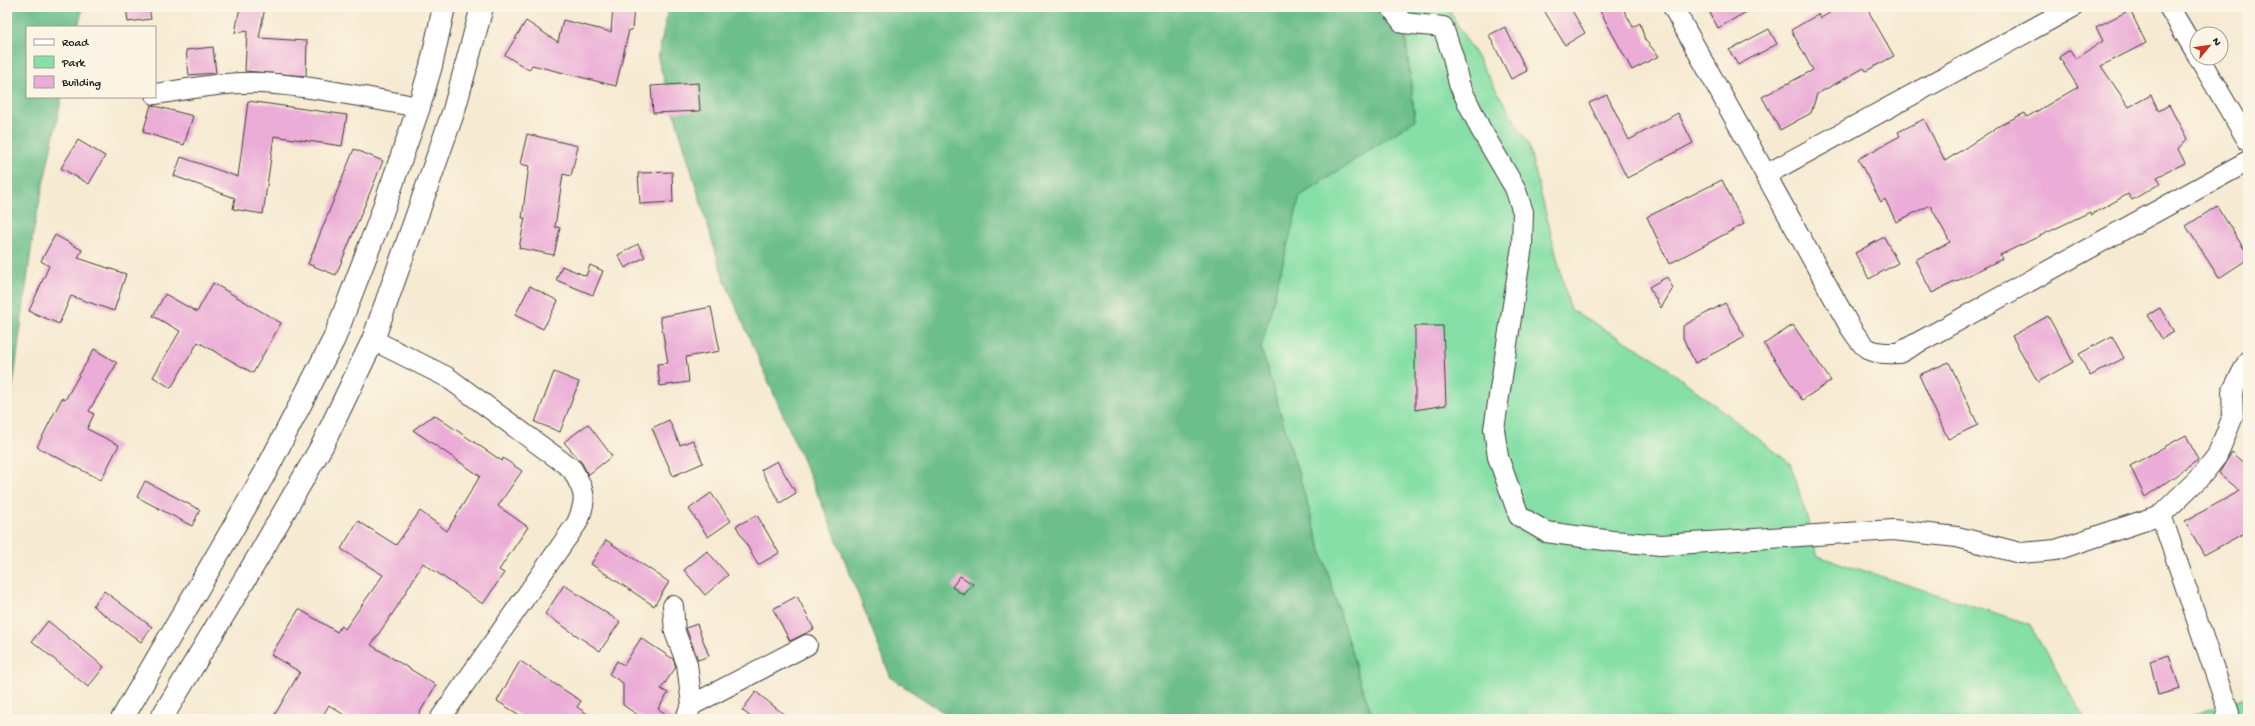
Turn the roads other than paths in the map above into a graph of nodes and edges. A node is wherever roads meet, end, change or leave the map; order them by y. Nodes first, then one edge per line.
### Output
1 (444, 7) edge
2 (482, 7) edge
3 (1391, 7) edge
4 (1673, 7) edge
5 (2073, 7) edge
6 (2169, 7) edge
7 (2189, 41) edge
8 (2204, 66) edge
9 (156, 94) edge
10 (419, 107) junction
11 (2248, 141) edge
12 (2248, 161) edge
13 (1767, 174) junction
14 (373, 340) junction
15 (2248, 361) edge
16 (2240, 416) edge
17 (2161, 515) junction
18 (673, 606) dead end
19 (807, 645) dead end
20 (688, 712) edge
21 (122, 719) edge
22 (161, 719) edge
23 (440, 719) edge
24 (2225, 719) edge

1 - 10 street
2 - 14 street
3 - 17 street
4 - 13 street
5 - 13 street
6 - 7 street
8 - 11 street
9 - 10 street
10 - 21 street
12 - 13 street
14 - 22 street
14 - 23 street
15 - 16 street
16 - 17 street
17 - 24 street
18 - 20 street
19 - 20 street

